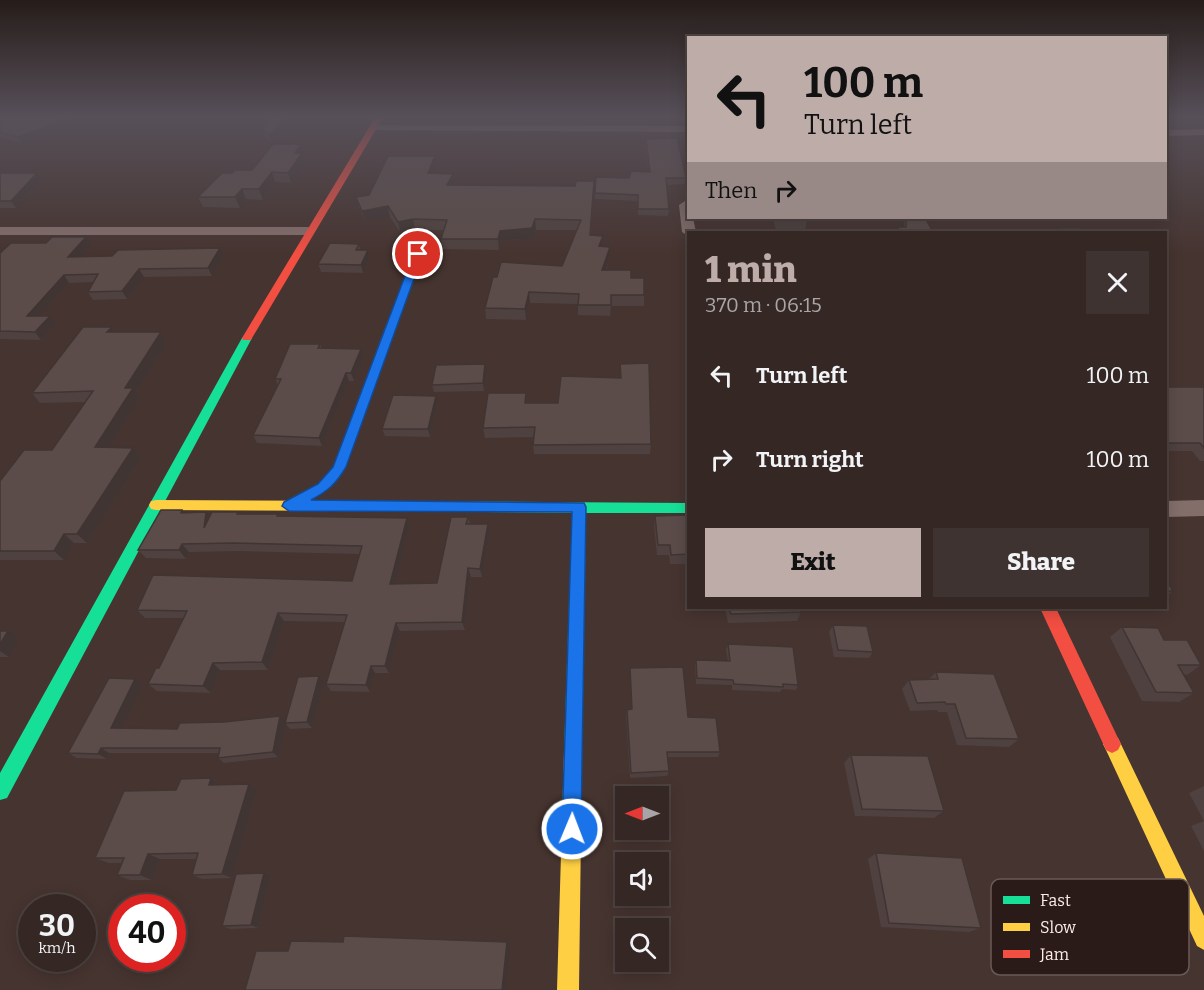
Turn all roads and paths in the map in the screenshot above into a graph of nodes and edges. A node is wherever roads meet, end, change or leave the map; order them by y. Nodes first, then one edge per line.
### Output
1 (351, 162) edge
2 (685, 205) dead end
3 (687, 218) edge
4 (0, 231) edge
5 (308, 231) junction
6 (425, 237) dead end
7 (156, 505) junction
8 (289, 506) junction
9 (579, 507) junction
10 (687, 508) edge
11 (1204, 508) edge
12 (1167, 509) edge
13 (1048, 609) edge
14 (0, 791) edge
15 (1176, 879) edge
16 (1189, 907) edge
17 (1204, 939) edge
18 (568, 990) edge

1 - 5 street
2 - 3 street
4 - 5 street
5 - 7 street
6 - 8 lane
7 - 8 street
7 - 14 street
8 - 9 street
9 - 10 street
9 - 18 street
11 - 12 street
13 - 15 street
16 - 17 street

